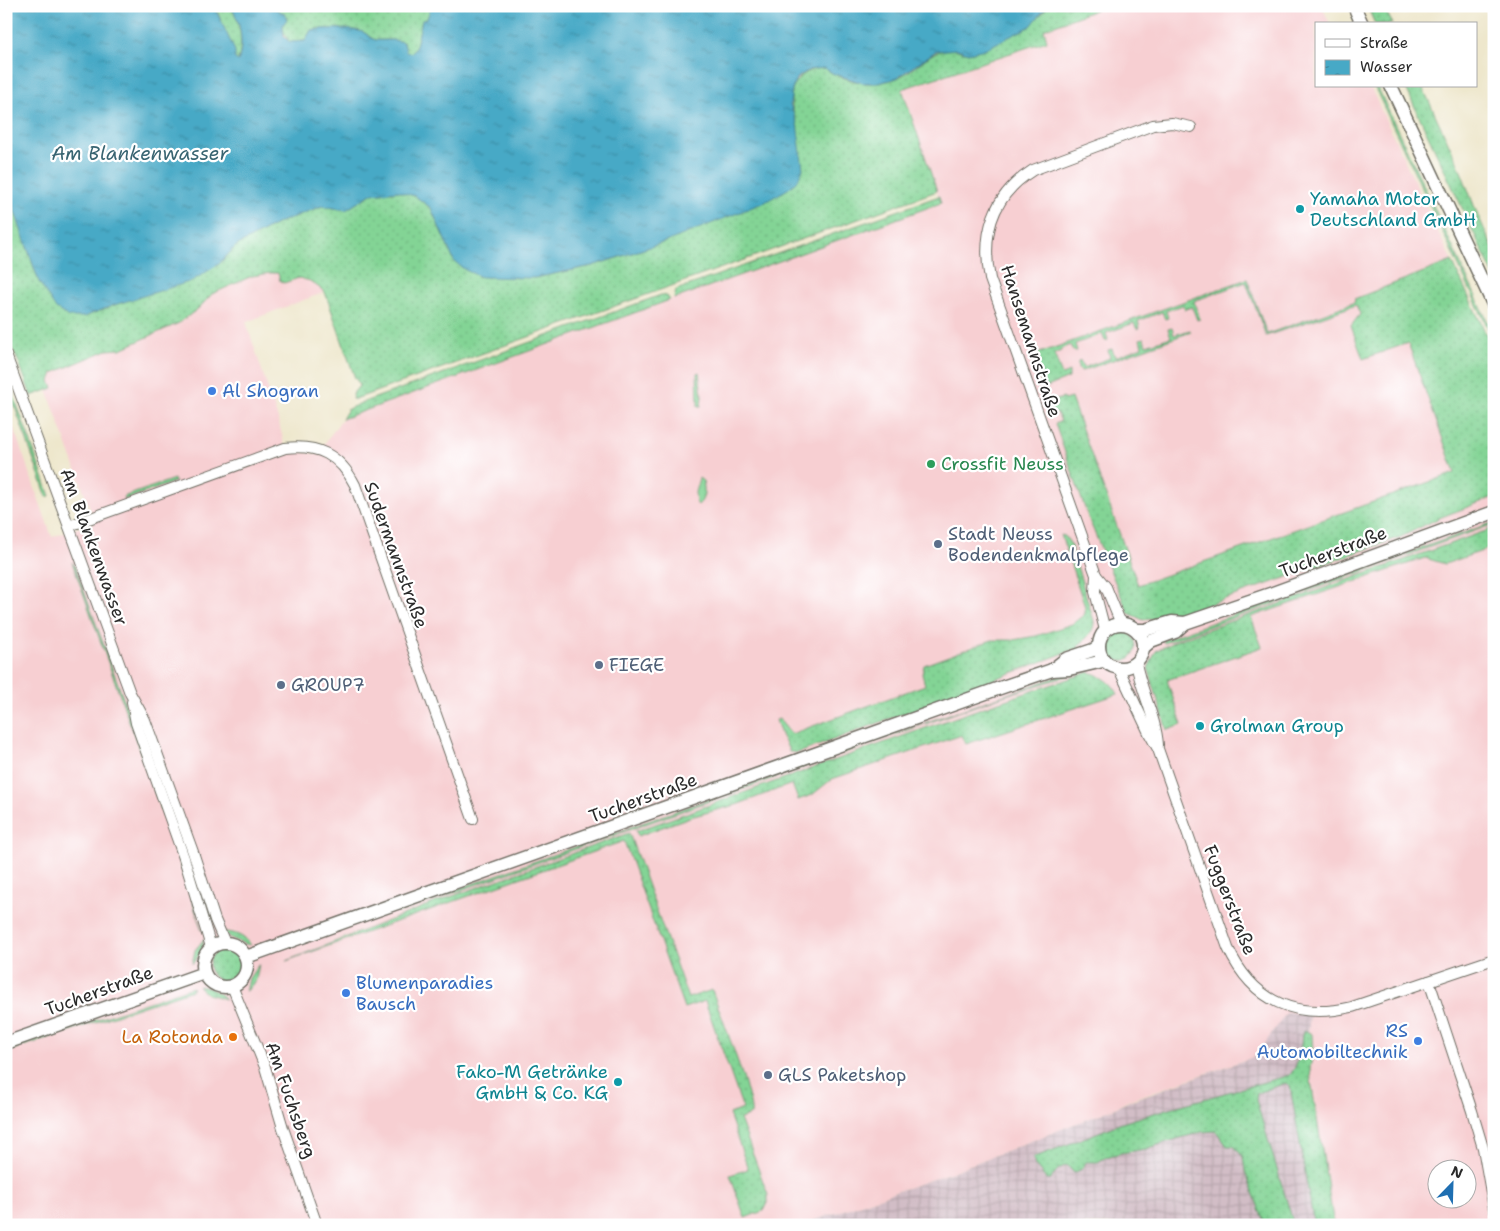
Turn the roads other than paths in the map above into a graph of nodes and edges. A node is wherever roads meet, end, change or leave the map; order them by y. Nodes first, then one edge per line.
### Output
1 (1354, 6) edge
2 (1361, 22) edge
3 (1392, 88) edge
4 (1191, 127) dead end
5 (1494, 306) edge
6 (6, 355) edge
7 (1494, 512) edge
8 (69, 526) junction
9 (1096, 576) junction
10 (1185, 623) junction
11 (1124, 624) junction
12 (1105, 630) junction
13 (1136, 630) junction
14 (1099, 646) junction
15 (1144, 647) junction
16 (1103, 661) junction
17 (1136, 663) junction
18 (1119, 669) junction
19 (1052, 670) junction
20 (130, 693) junction
21 (1158, 749) junction
22 (473, 819) dead end
23 (224, 943) junction
24 (211, 948) junction
25 (246, 957) junction
26 (1494, 959) edge
27 (204, 972) junction
28 (1429, 981) junction
29 (232, 986) junction
30 (6, 1043) edge
31 (1494, 1209) edge
32 (317, 1225) edge

1 - 2 main road
3 - 5 main road
4 - 9 street, Hansemannstraße
6 - 8 street, Am Blankenwasser
7 - 10 main road, Tucherstraße
8 - 20 street, Am Blankenwasser
8 - 22 street, Sudermannstraße
9 - 11 street, Hansemannstraße
9 - 12 street, Hansemannstraße
10 - 13 main road, Tucherstraße
10 - 15 main road, Tucherstraße
11 - 12 main road
11 - 13 main road
12 - 14 main road
13 - 15 main road
14 - 16 main road
14 - 19 main road, Tucherstraße
15 - 17 main road
16 - 18 main road
16 - 19 main road, Tucherstraße
17 - 18 main road
17 - 21 street, Fuggerstraße
18 - 21 street, Fuggerstraße
19 - 25 main road, Tucherstraße
20 - 23 street, Am Blankenwasser
20 - 24 street, Am Blankenwasser
21 - 28 street, Fuggerstraße
23 - 24 main road
23 - 25 main road
24 - 27 main road
25 - 29 main road
26 - 28 street, Fuggerstraße
27 - 29 main road
27 - 30 main road, Tucherstraße
28 - 31 street
29 - 32 street, Am Fuchsberg

